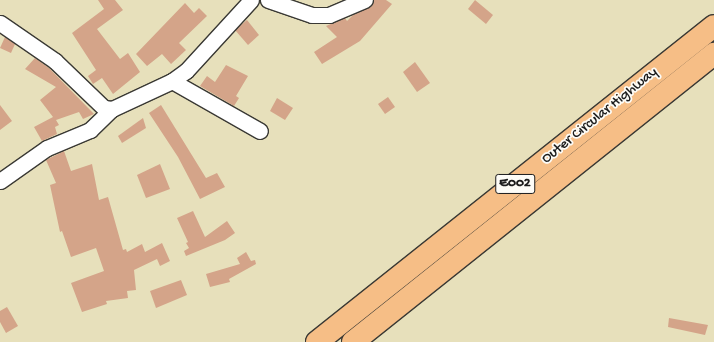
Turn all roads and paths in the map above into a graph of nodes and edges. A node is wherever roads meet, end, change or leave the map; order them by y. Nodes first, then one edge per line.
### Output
1 (251, 0) edge
2 (268, 0) edge
3 (365, 0) edge
4 (0, 23) edge
5 (714, 26) edge
6 (714, 54) edge
7 (172, 81) junction
8 (112, 109) junction
9 (260, 131) dead end
10 (0, 181) edge
11 (317, 342) edge
12 (353, 342) edge

1 - 7 street
2 - 3 street
4 - 8 street
5 - 11 highway, Outer Circular Highway / E002
6 - 12 highway, Outer Circular Highway / E002
7 - 8 street
7 - 9 street
8 - 10 street

